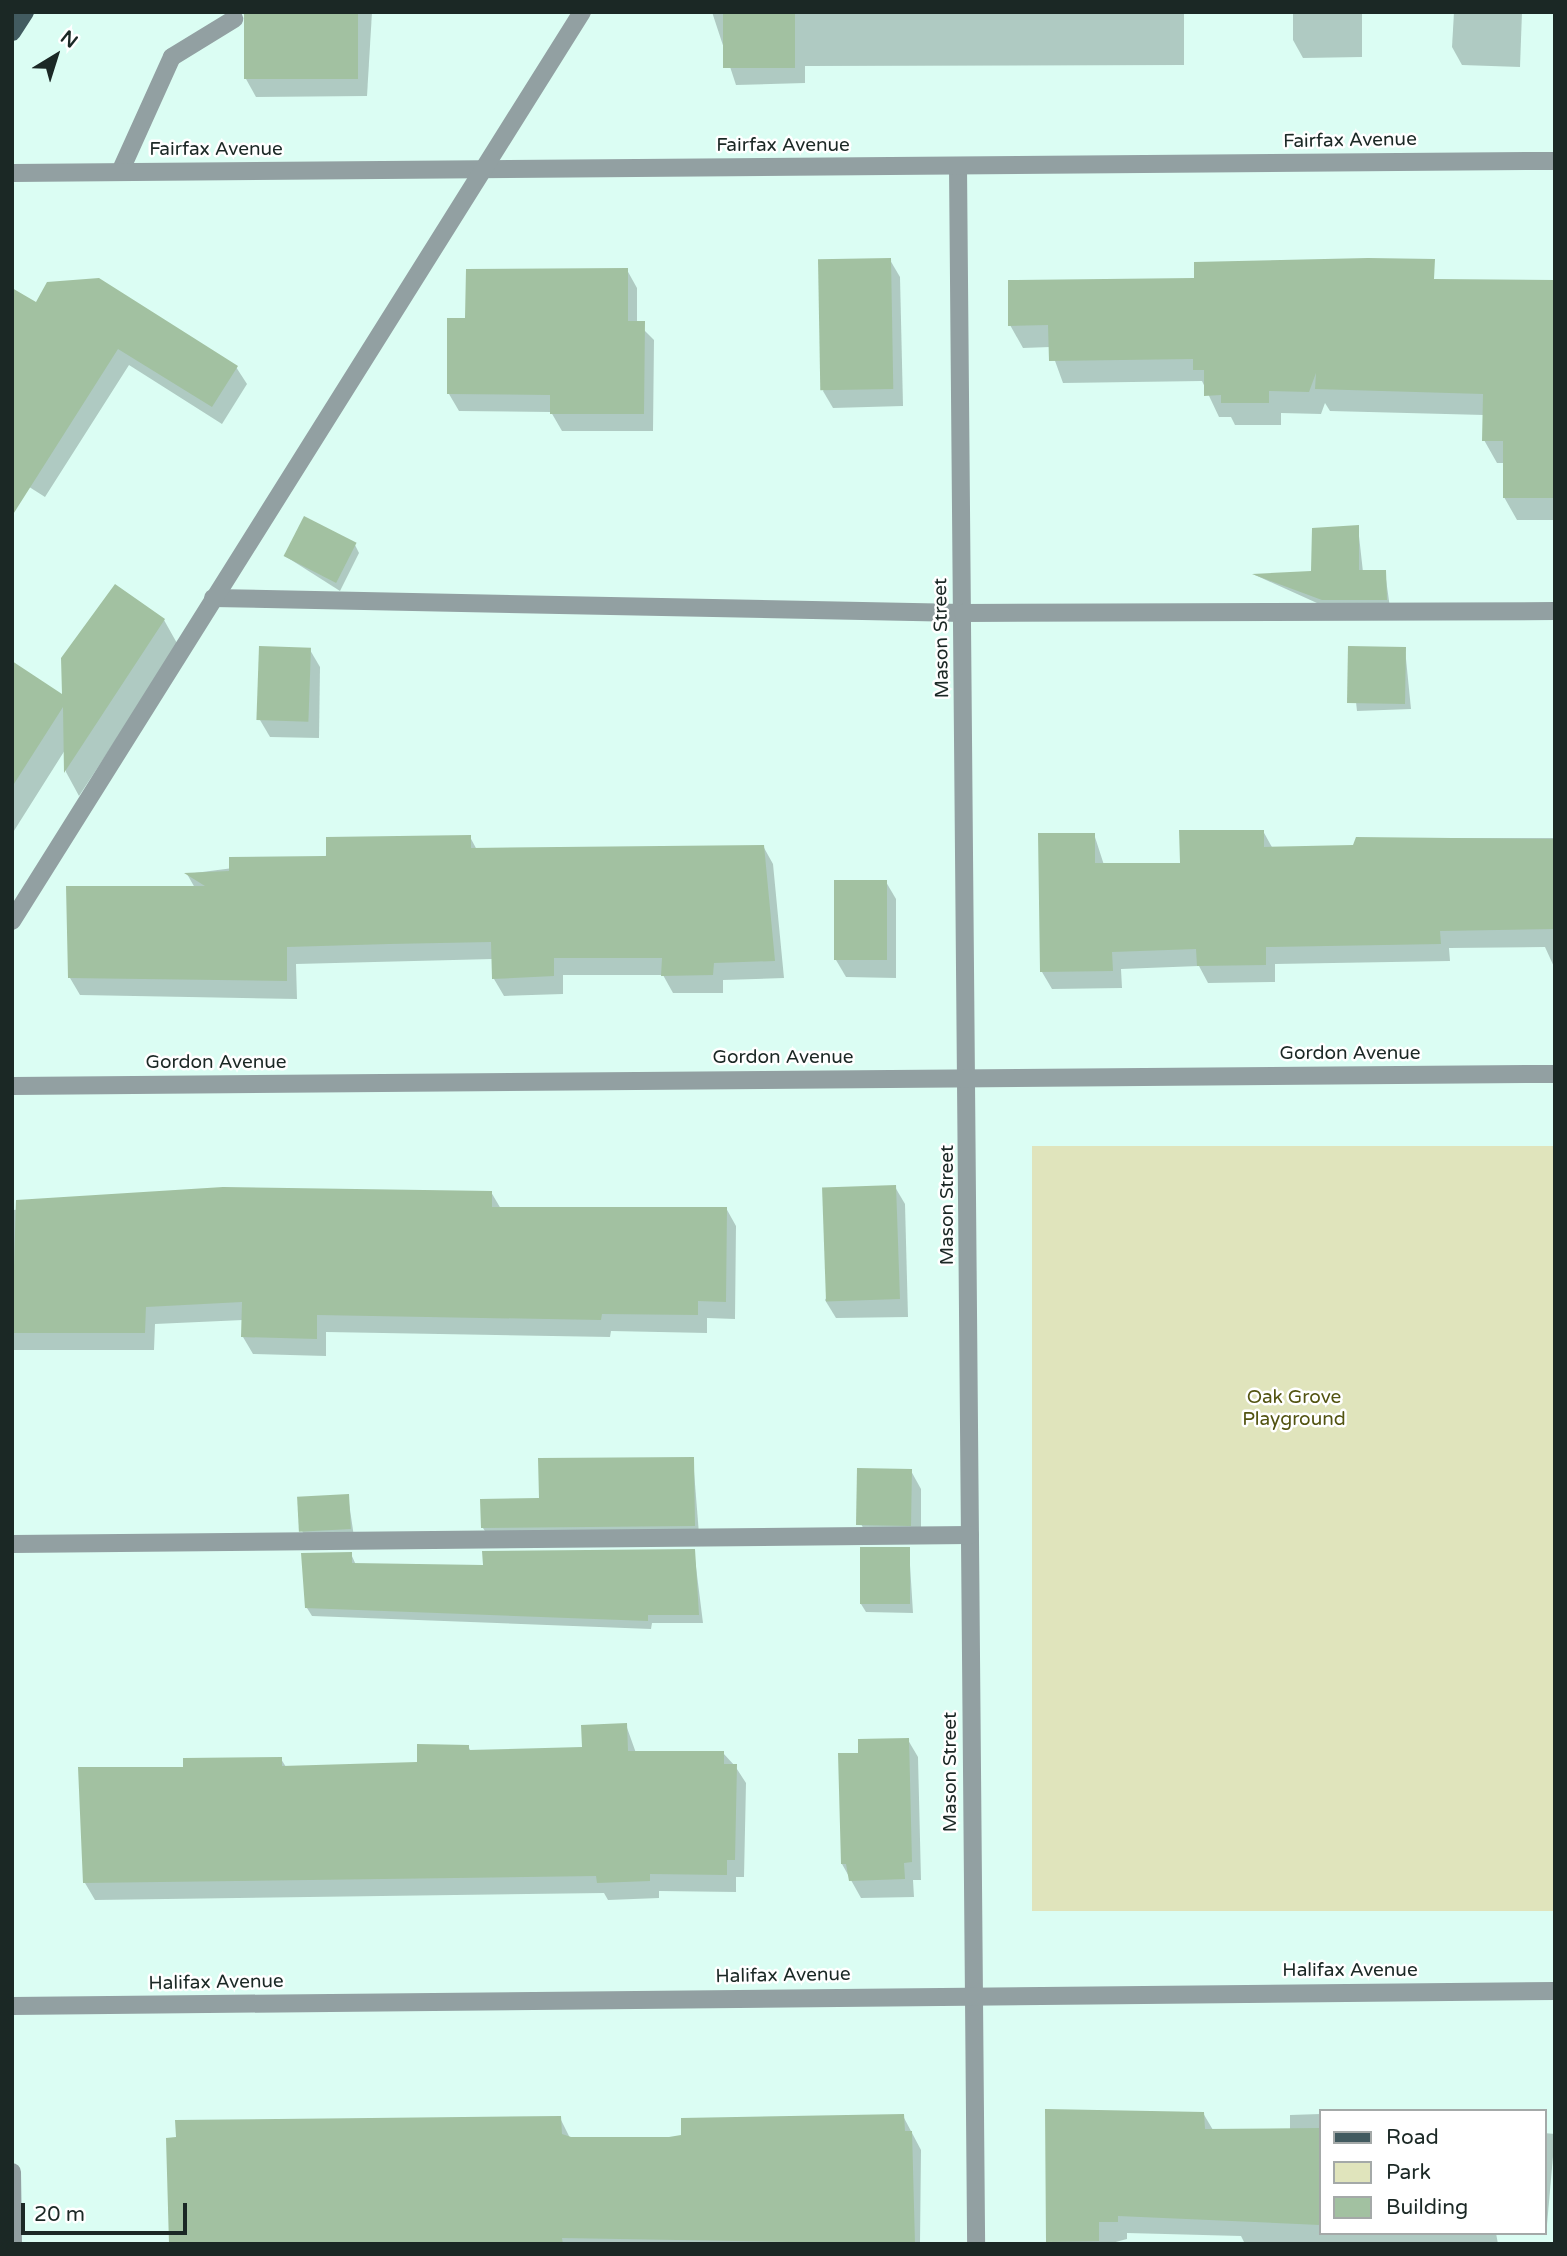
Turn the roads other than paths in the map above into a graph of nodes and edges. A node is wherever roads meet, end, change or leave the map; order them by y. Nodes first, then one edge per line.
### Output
1 (25, 12) edge
2 (582, 12) edge
3 (234, 19) dead end
4 (12, 32) edge
5 (1555, 161) edge
6 (958, 166) junction
7 (480, 170) junction
8 (120, 172) junction
9 (12, 173) edge
10 (214, 598) junction
11 (1555, 611) edge
12 (963, 613) junction
13 (12, 921) edge
14 (1555, 1074) edge
15 (968, 1077) junction
16 (12, 1086) edge
17 (971, 1535) junction
18 (12, 1544) edge
19 (1555, 1991) edge
20 (974, 1995) junction
21 (12, 2006) edge
22 (12, 2172) edge
23 (13, 2244) edge
24 (976, 2244) edge

1 - 4 main road
2 - 7 street
3 - 8 street
5 - 6 street, Fairfax Avenue
6 - 7 street, Fairfax Avenue
6 - 12 street, Mason Street
7 - 8 street, Fairfax Avenue
7 - 10 street
8 - 9 street, Fairfax Avenue
10 - 12 street
10 - 13 street
11 - 12 street
12 - 15 street, Mason Street
14 - 15 street, Gordon Avenue
15 - 16 street, Gordon Avenue
15 - 17 street, Mason Street
17 - 18 street
17 - 20 street, Mason Street
19 - 20 street, Halifax Avenue
20 - 21 street, Halifax Avenue
20 - 24 street, Mason Street
22 - 23 street

